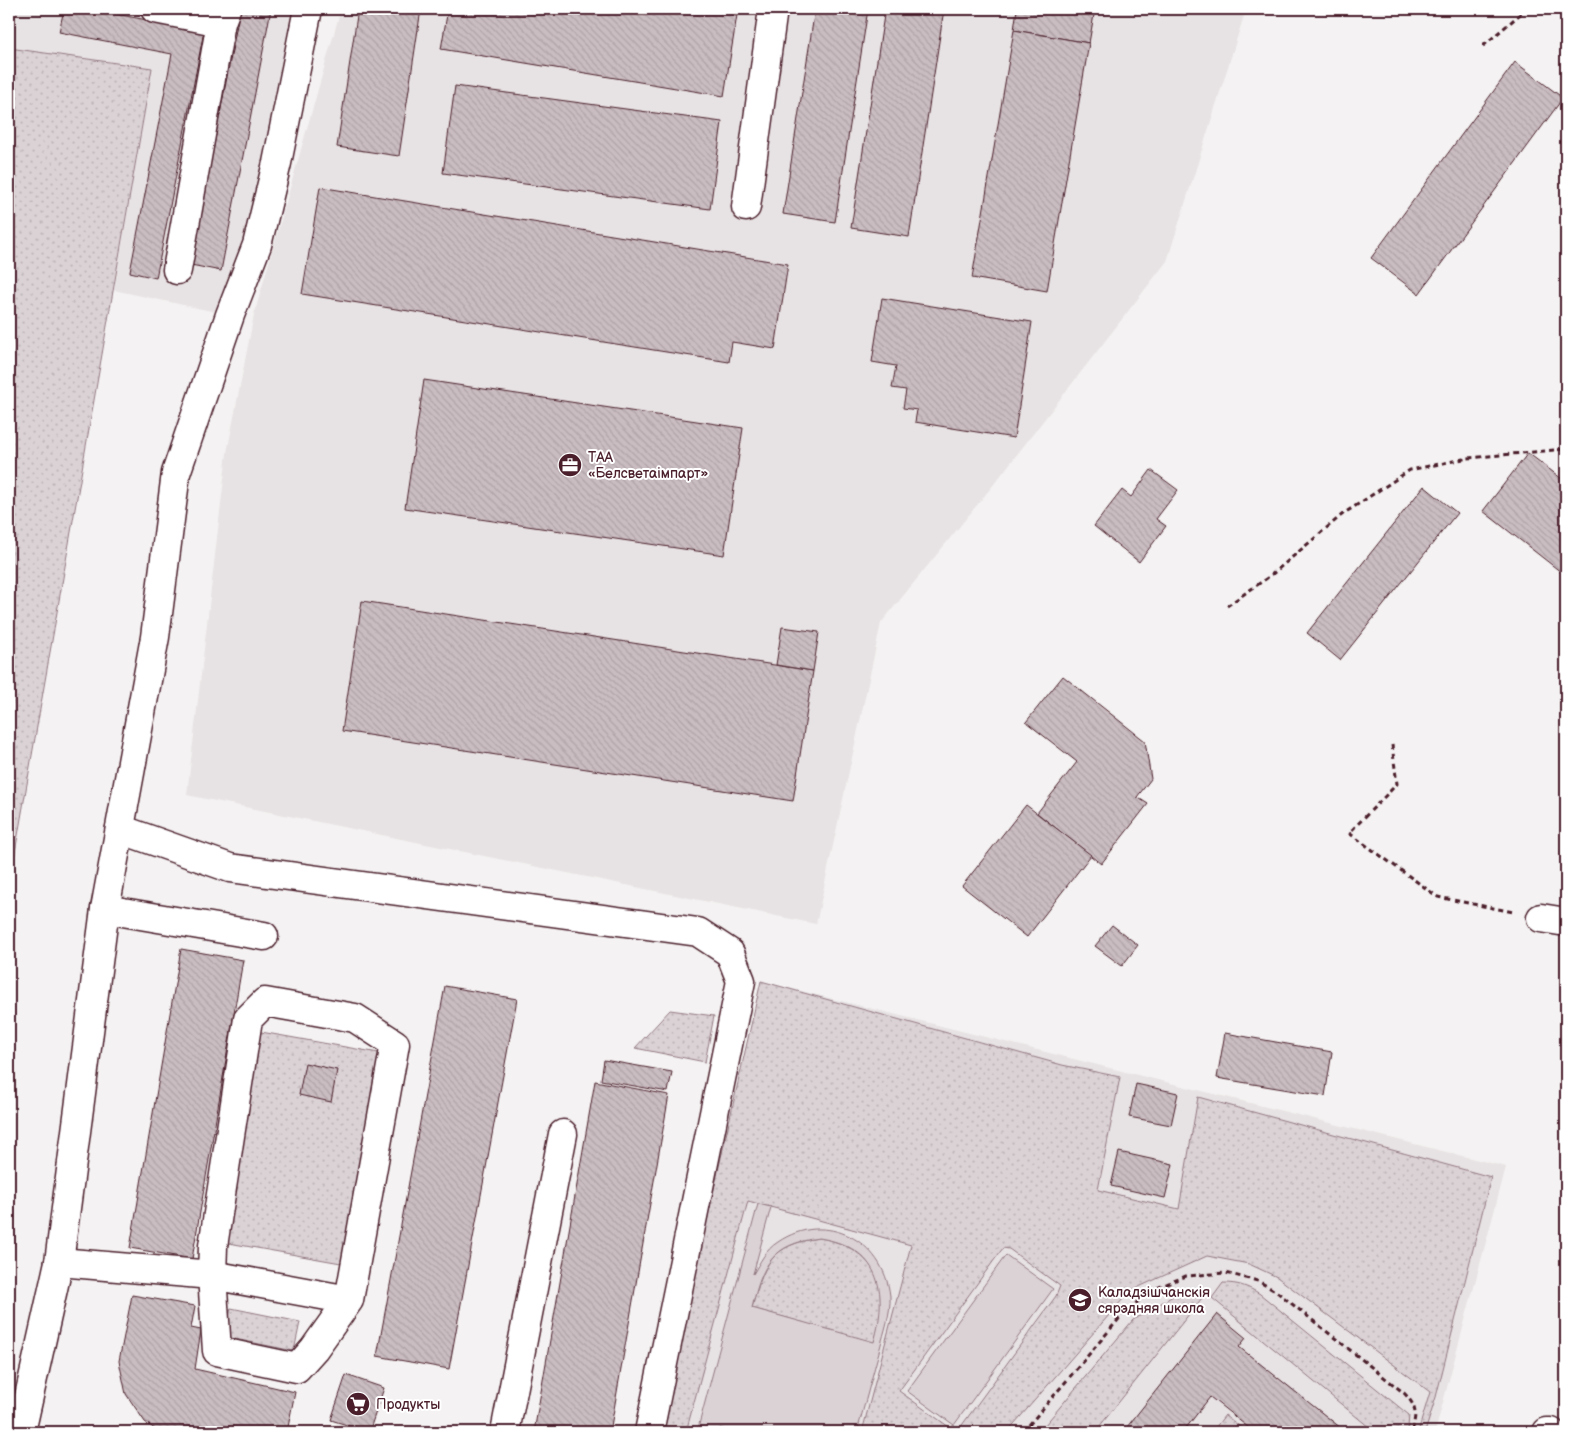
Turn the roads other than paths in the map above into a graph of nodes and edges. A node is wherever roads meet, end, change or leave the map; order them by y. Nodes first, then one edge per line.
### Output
1 (155, 9) edge
2 (308, 9) edge
3 (773, 9) edge
4 (224, 15) edge
5 (746, 207) dead end
6 (177, 270) dead end
7 (120, 829) junction
8 (105, 909) junction
9 (264, 936) dead end
10 (563, 1134) dead end
11 (59, 1262) junction
12 (212, 1275) junction
13 (349, 1300) junction
14 (21, 1432) edge
15 (505, 1432) edge
16 (650, 1432) edge

1 - 4 street
2 - 7 street
3 - 5 street
4 - 6 street
7 - 8 street
7 - 16 street
8 - 9 street
8 - 11 street
10 - 15 street
11 - 12 street
11 - 14 street
12 - 13 street
12 - 13 street
12 - 13 street

